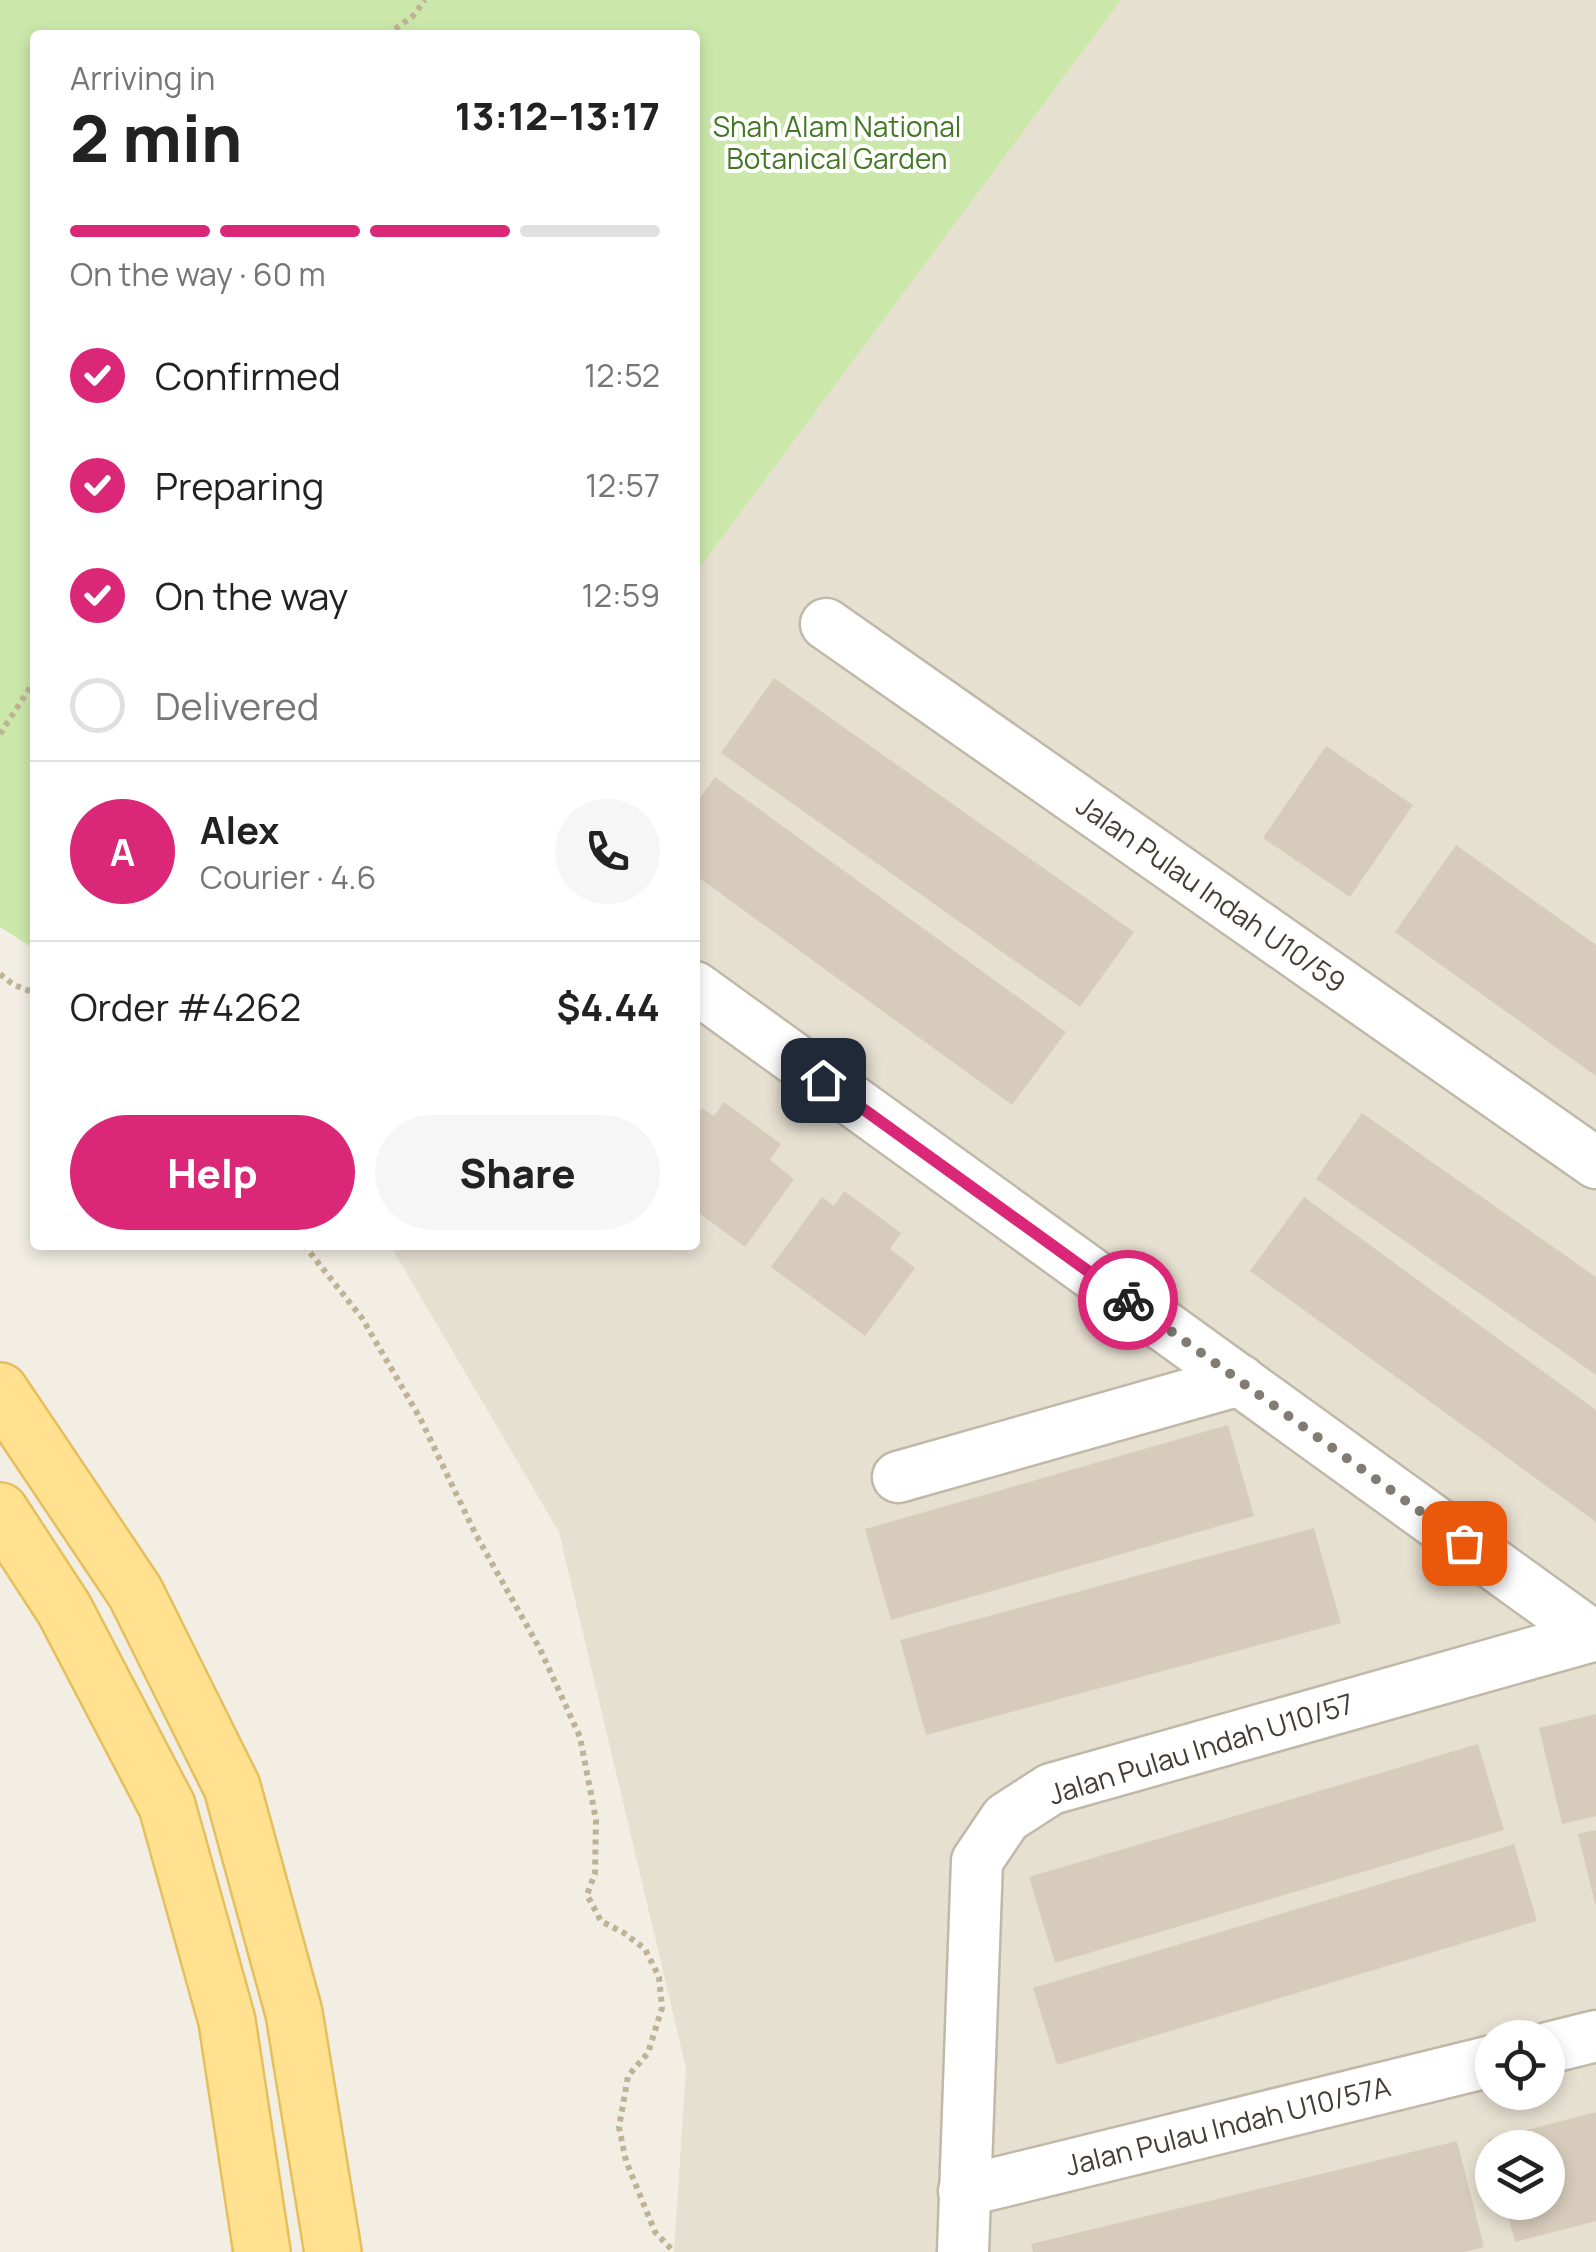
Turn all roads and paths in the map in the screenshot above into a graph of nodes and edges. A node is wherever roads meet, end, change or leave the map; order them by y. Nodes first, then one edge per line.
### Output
1 (425, 0) edge
2 (394, 30) edge
3 (826, 624) dead end
4 (30, 688) edge
5 (0, 734) edge
6 (0, 974) edge
7 (30, 991) edge
8 (700, 991) edge
9 (1596, 1163) edge
10 (308, 1250) edge
11 (1240, 1380) junction
12 (0, 1391) edge
13 (898, 1477) dead end
14 (0, 1511) edge
15 (1595, 1635) edge
16 (1596, 2036) edge
17 (1565, 2044) edge
18 (1475, 2065) edge
19 (964, 2190) junction
20 (262, 2252) edge
21 (332, 2252) edge
22 (674, 2252) edge
23 (963, 2252) edge

1 - 2 path
3 - 9 street, Jalan Pulau Indah U10/59
4 - 5 path
6 - 7 path
8 - 11 street
10 - 22 path
11 - 13 street
11 - 15 street
12 - 21 main road
14 - 20 main road
15 - 19 street, Jalan Pulau Indah U10/57
16 - 17 street
18 - 19 street, Jalan Pulau Indah U10/57A
19 - 23 street, Jalan Pulau Indah U10/57

